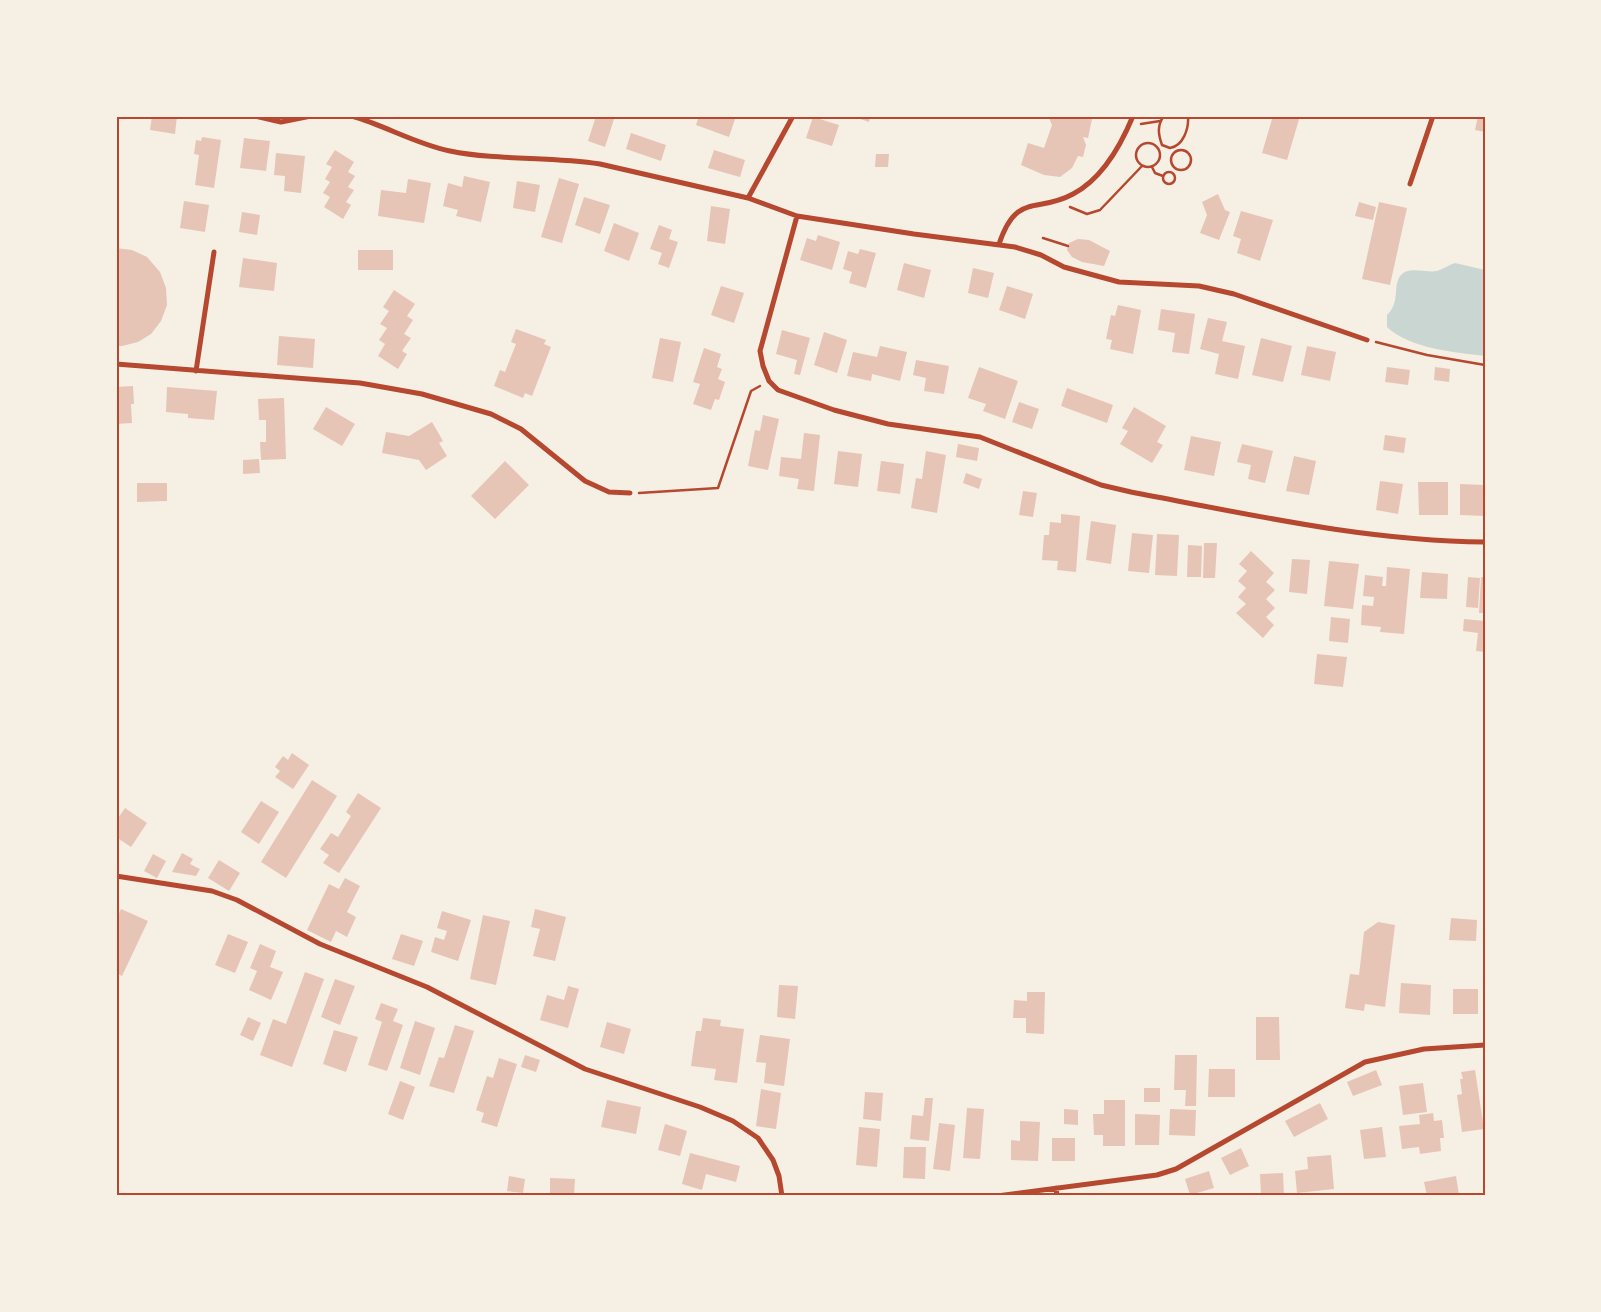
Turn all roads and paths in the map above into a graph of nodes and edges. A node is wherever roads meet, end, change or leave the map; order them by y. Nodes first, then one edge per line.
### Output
1 (255, 116) edge
2 (311, 116) edge
3 (352, 116) edge
4 (793, 116) edge
5 (1133, 116) edge
6 (1164, 116) edge
7 (1188, 116) edge
8 (1433, 116) edge
9 (1160, 121) junction
10 (1128, 127) junction
11 (1162, 145) junction
12 (1177, 146) junction
13 (1158, 148) junction
14 (1179, 150) junction
15 (1142, 166) junction
16 (1152, 167) junction
17 (1176, 169) junction
18 (1172, 173) junction
19 (1162, 176) junction
20 (1410, 184) dead end
21 (748, 198) junction
22 (1058, 200) junction
23 (797, 216) junction
24 (1043, 238) dead end
25 (999, 244) junction
26 (1068, 246) dead end
27 (214, 252) dead end
28 (1367, 340) joint
29 (116, 364) edge
30 (1485, 365) edge
31 (196, 371) junction
32 (769, 381) junction
33 (630, 493) joint
34 (1485, 542) edge
35 (116, 876) edge
36 (1485, 1045) edge
37 (1056, 1188) junction
38 (782, 1196) edge
39 (997, 1196) edge
40 (1057, 1196) edge

1 - 2 street
3 - 21 street
4 - 21 street
5 - 10 street
6 - 9 path
7 - 12 path
8 - 20 street
9 - 10 path
9 - 11 path
10 - 22 street
11 - 12 path
11 - 13 path
12 - 14 path
13 - 15 path
13 - 16 path
14 - 17 path
14 - 17 path
15 - 16 path
15 - 22 path
16 - 19 path
17 - 18 path
18 - 19 path
18 - 19 path
21 - 23 street
22 - 25 street
23 - 25 street
23 - 32 street
24 - 26 path
25 - 28 street
27 - 31 street
28 - 30 path
29 - 31 street
31 - 33 street
32 - 33 path
32 - 34 street
35 - 38 street
36 - 37 street
37 - 39 street
37 - 40 street

